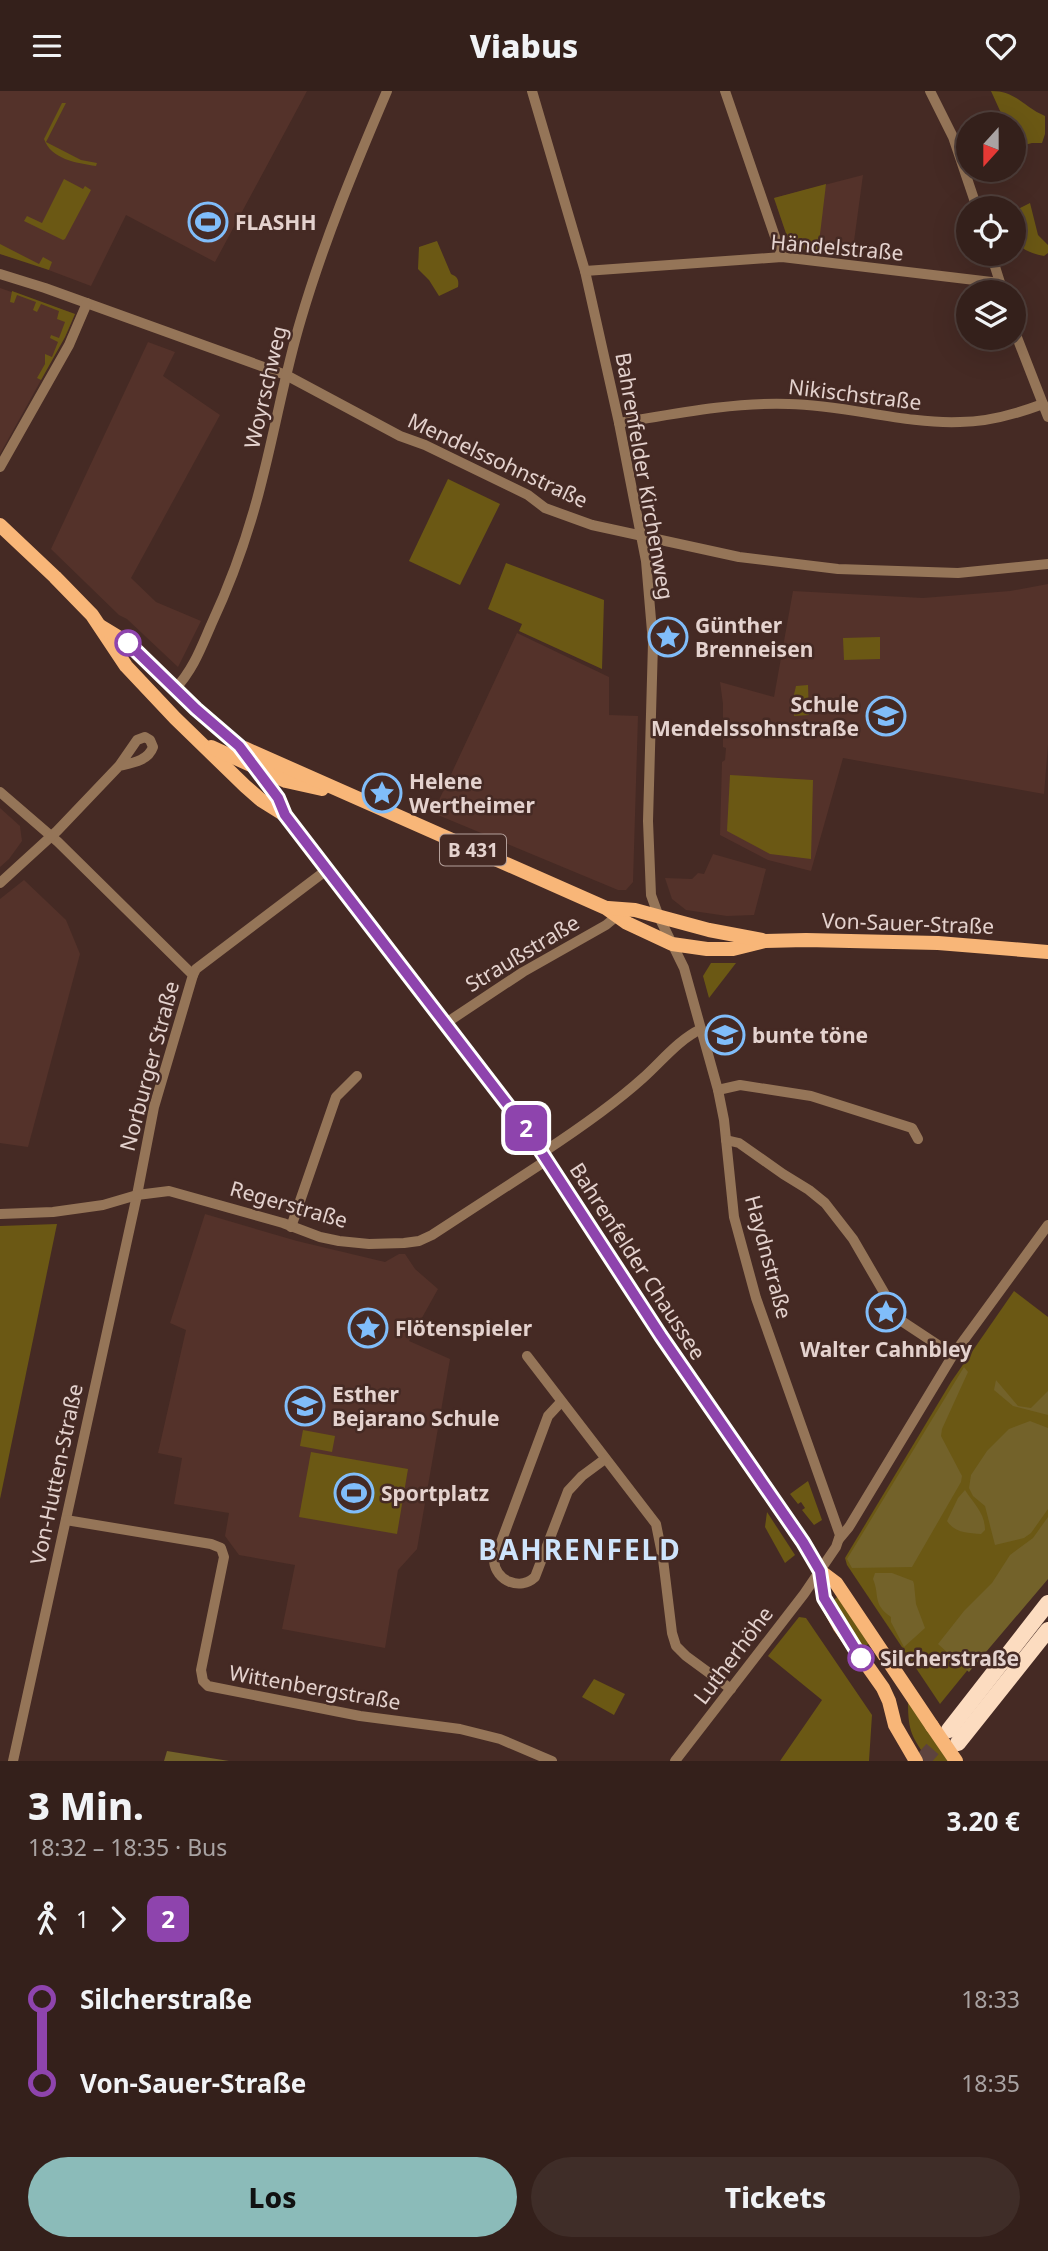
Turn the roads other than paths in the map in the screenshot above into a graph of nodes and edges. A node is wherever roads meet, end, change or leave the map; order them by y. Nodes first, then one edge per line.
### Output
1 (387, 91) edge
2 (532, 91) edge
3 (725, 91) edge
4 (930, 91) edge
5 (973, 196) edge
6 (782, 257) junction
7 (585, 271) junction
8 (0, 274) edge
9 (956, 282) edge
10 (87, 303) junction
11 (1022, 350) edge
12 (286, 375) junction
13 (1043, 404) junction
14 (1048, 417) edge
15 (619, 423) junction
16 (0, 467) edge
17 (0, 525) edge
18 (640, 536) junction
19 (1048, 564) edge
20 (100, 626) junction
21 (175, 689) junction
22 (200, 742) junction
23 (239, 746) junction
24 (120, 766) dead end
25 (256, 769) junction
26 (0, 792) edge
27 (341, 792) junction
28 (285, 815) junction
29 (51, 837) junction
30 (328, 869) junction
31 (0, 883) edge
32 (617, 916) junction
33 (659, 917) junction
34 (709, 930) junction
35 (765, 941) junction
36 (672, 944) junction
37 (1048, 952) edge
38 (193, 975) junction
39 (446, 1023) junction
40 (701, 1029) junction
41 (357, 1076) dead end
42 (718, 1090) junction
43 (918, 1139) dead end
44 (726, 1140) junction
45 (544, 1156) junction
46 (137, 1195) junction
47 (0, 1214) edge
48 (1048, 1225) edge
49 (291, 1227) junction
50 (953, 1355) junction
51 (527, 1356) dead end
52 (561, 1402) junction
53 (605, 1459) junction
54 (66, 1520) junction
55 (839, 1539) junction
56 (820, 1571) junction
57 (1048, 1603) edge
58 (1048, 1630) edge
59 (731, 1689) junction
60 (913, 1757) edge
61 (13, 1761) edge
62 (552, 1761) edge
63 (675, 1761) edge
64 (956, 1761) edge

1 - 12 street, Woyrschweg
2 - 7 street, Bahrenfelder Kirchenweg
3 - 6 street
4 - 5 street
6 - 7 street, Händelstraße
6 - 9 street, Händelstraße
7 - 15 street, Bahrenfelder Kirchenweg
8 - 10 street, Mendelssohnstraße
10 - 12 street, Mendelssohnstraße
10 - 16 street
11 - 13 street
12 - 18 street, Mendelssohnstraße
12 - 21 street, Woyrschweg
13 - 14 street
13 - 15 street, Nikischstraße
15 - 18 street, Bahrenfelder Kirchenweg
17 - 20 main road, Bahrenfelder Chaussee / B 431
18 - 19 street, Mendelssohnstraße
18 - 33 street, Bahrenfelder Kirchenweg
20 - 21 main road, Bahrenfelder Chaussee / B 431
20 - 22 main road, Bahrenfelder Chaussee / B 431
21 - 23 main road, Bahrenfelder Chaussee / B 431
22 - 25 main road, Bahrenfelder Chaussee / B 431
22 - 28 main road, Bahrenfelder Chaussee
23 - 25 main road, Bahrenfelder Chaussee
23 - 27 main road, Von-Sauer-Straße / B 431
24 - 29 street
25 - 27 main road, Bahrenfelder Chaussee / B 431
25 - 28 main road, Bahrenfelder Chaussee
26 - 29 street, Norburger Straße
27 - 32 main road, Von-Sauer-Straße / B 431
28 - 30 main road, Bahrenfelder Chaussee
29 - 31 street
29 - 38 street, Norburger Straße
30 - 38 street
30 - 39 main road, Bahrenfelder Chaussee
32 - 33 main road
32 - 33 main road, Von-Sauer-Straße / B 431
32 - 36 main road, Von-Sauer-Straße / B 431
32 - 39 street, Straußstraße
33 - 34 main road, Von-Sauer-Straße / B 431
33 - 36 street
34 - 35 main road, Von-Sauer-Straße / B 431
34 - 36 main road
35 - 36 main road, Von-Sauer-Straße / B 431
35 - 37 main road, Von-Sauer-Straße / B 431
36 - 40 street, Haydnstraße
38 - 46 street, Norburger Straße
39 - 45 main road, Bahrenfelder Chaussee
40 - 42 street, Haydnstraße
40 - 45 street, Regerstraße
41 - 49 street
42 - 43 street
42 - 44 street, Haydnstraße
44 - 50 street
44 - 55 street, Haydnstraße
45 - 49 street, Regerstraße
45 - 56 main road, Bahrenfelder Chaussee
46 - 47 street, Regerstraße
46 - 49 street, Regerstraße
46 - 54 street, Von-Hutten-Straße
48 - 50 street
50 - 55 street
51 - 52 street
52 - 53 street
52 - 53 street
53 - 59 street
54 - 61 street, Von-Hutten-Straße
54 - 62 street, Wittenbergstraße
55 - 56 street
56 - 59 street, Lutherhöhe
56 - 60 main road, Bahrenfelder Chaussee
56 - 64 main road, Bahrenfelder Chaussee, bridge
57 - 58 highway
59 - 63 street, Lutherhöhe

